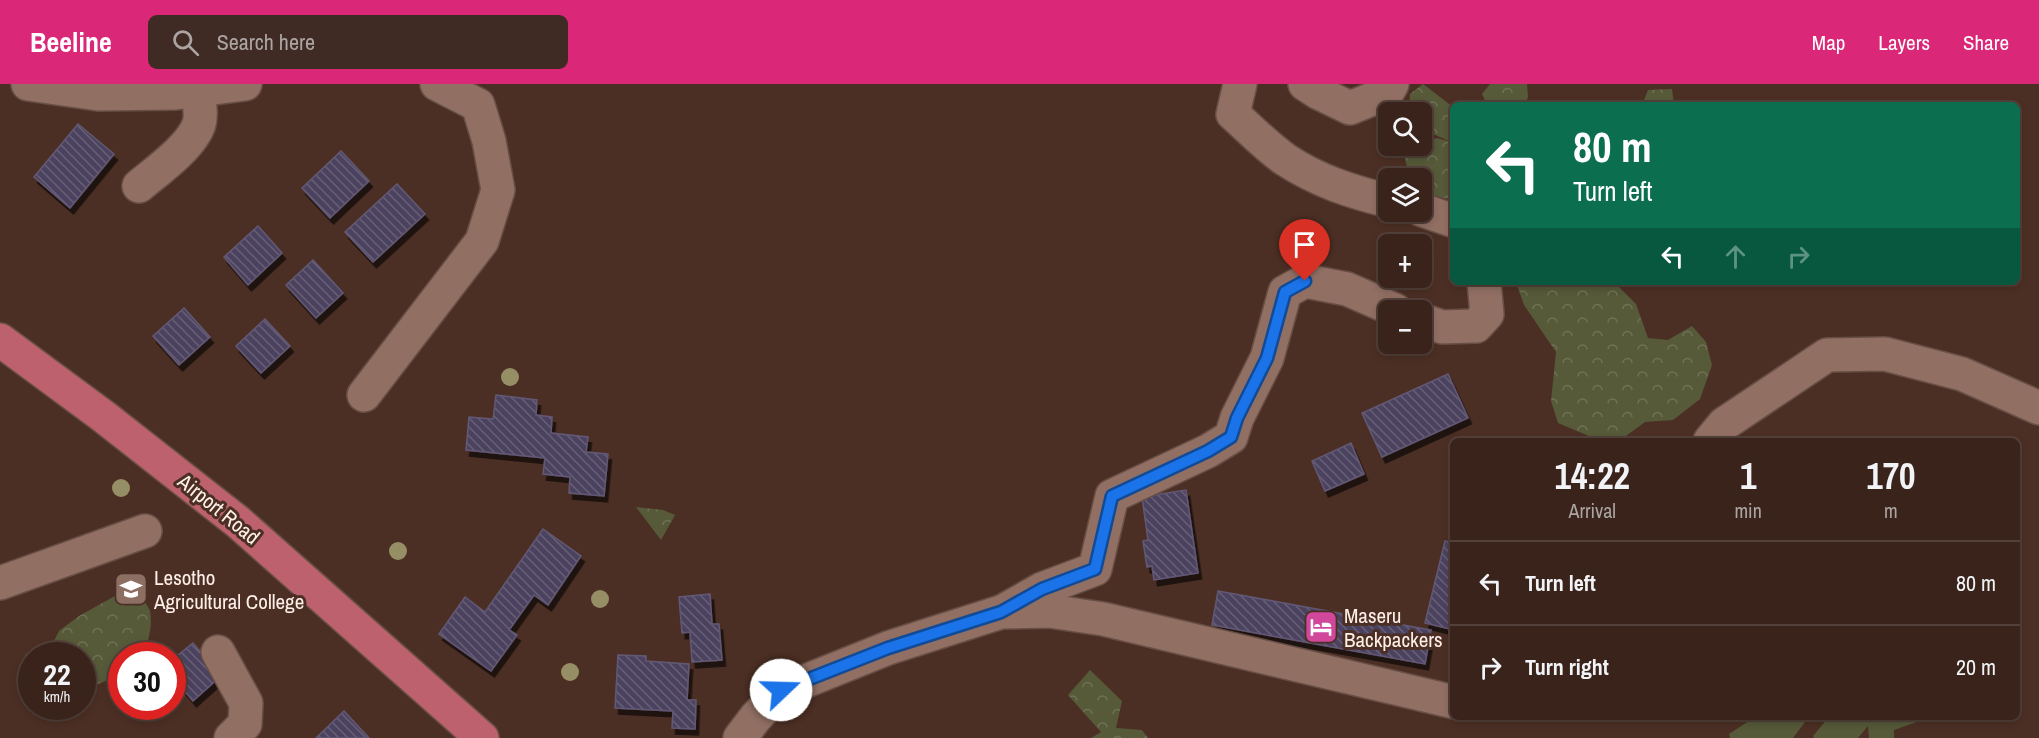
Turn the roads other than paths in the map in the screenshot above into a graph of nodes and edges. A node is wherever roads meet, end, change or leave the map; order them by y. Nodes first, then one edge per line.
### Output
1 (28, 84) edge
2 (245, 84) edge
3 (437, 84) edge
4 (1240, 84) edge
5 (1305, 84) edge
6 (1392, 84) edge
7 (197, 91) junction
8 (139, 186) dead end
9 (1378, 198) edge
10 (1432, 213) edge
11 (1450, 220) edge
12 (1484, 285) edge
13 (1378, 303) edge
14 (1432, 324) edge
15 (0, 340) edge
16 (364, 395) dead end
17 (2039, 408) edge
18 (1712, 438) edge
19 (146, 531) dead end
20 (0, 583) edge
21 (1001, 612) junction
22 (218, 652) dead end
23 (1450, 701) edge
24 (231, 738) edge
25 (482, 738) edge
26 (740, 738) edge

1 - 7 street
2 - 7 street
3 - 16 street
4 - 9 street
5 - 6 street
7 - 8 street
10 - 11 street
12 - 14 street
13 - 21 street
15 - 25 main road, Airport Road
17 - 18 street
19 - 20 street
21 - 23 street
21 - 26 street
22 - 24 street

